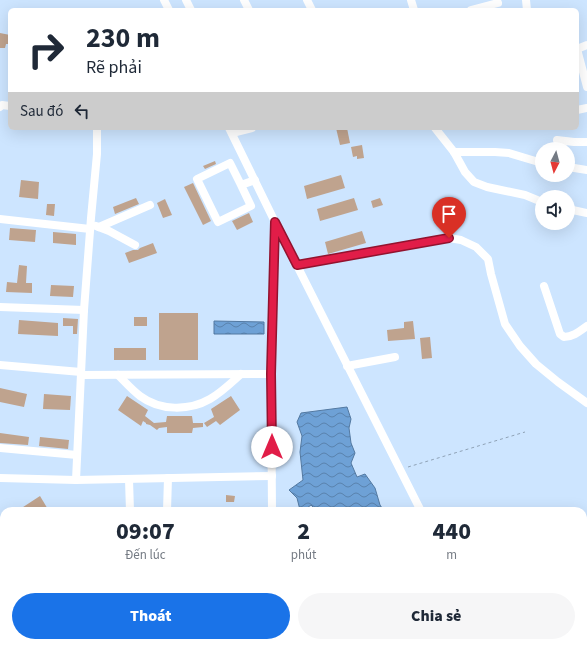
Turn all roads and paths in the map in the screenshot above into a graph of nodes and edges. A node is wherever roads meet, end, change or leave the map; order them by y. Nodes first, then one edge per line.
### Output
1 (498, 3) dead end
2 (479, 8) edge
3 (579, 57) edge
4 (587, 87) edge
5 (96, 130) edge
6 (437, 130) edge
7 (231, 131) edge
8 (557, 140) dead end
9 (587, 142) edge
10 (454, 152) junction
11 (535, 161) edge
12 (575, 168) edge
13 (587, 170) edge
14 (255, 180) junction
15 (241, 185) junction
16 (535, 199) edge
17 (150, 205) dead end
18 (575, 210) edge
19 (587, 213) edge
20 (0, 219) edge
21 (275, 222) junction
22 (90, 226) junction
23 (99, 227) junction
24 (135, 244) dead end
25 (297, 265) junction
26 (544, 286) dead end
27 (0, 307) edge
28 (84, 310) junction
29 (585, 330) edge
30 (395, 357) dead end
31 (0, 365) edge
32 (347, 366) junction
33 (81, 374) junction
34 (242, 374) junction
35 (271, 374) junction
36 (118, 375) junction
37 (587, 403) edge
38 (525, 432) dead end
39 (0, 448) edge
40 (77, 455) junction
41 (400, 470) junction
42 (272, 476) junction
43 (0, 478) edge
44 (168, 478) junction
45 (129, 479) junction
46 (76, 480) junction
47 (130, 507) edge
48 (167, 507) edge
49 (272, 507) edge
50 (419, 507) edge

1 - 2 street
3 - 4 street
5 - 22 street
6 - 10 street
7 - 14 street
8 - 9 street
10 - 11 street
10 - 16 street
12 - 13 street
14 - 15 street
14 - 21 street
15 - 15 street
17 - 23 street
18 - 19 street
20 - 22 street
21 - 25 street
21 - 35 street
22 - 23 street
22 - 28 street
23 - 24 street
25 - 32 street
25 - 37 street
26 - 29 street
27 - 28 street
28 - 33 street
30 - 32 street
31 - 33 street
32 - 41 street
33 - 36 street
33 - 40 street
34 - 35 street
34 - 36 street
34 - 36 street
35 - 42 street
38 - 41 path
39 - 40 street
40 - 46 street
41 - 50 street
42 - 44 street
42 - 49 street
43 - 46 street
44 - 45 street
44 - 48 street
45 - 46 street
45 - 47 street

